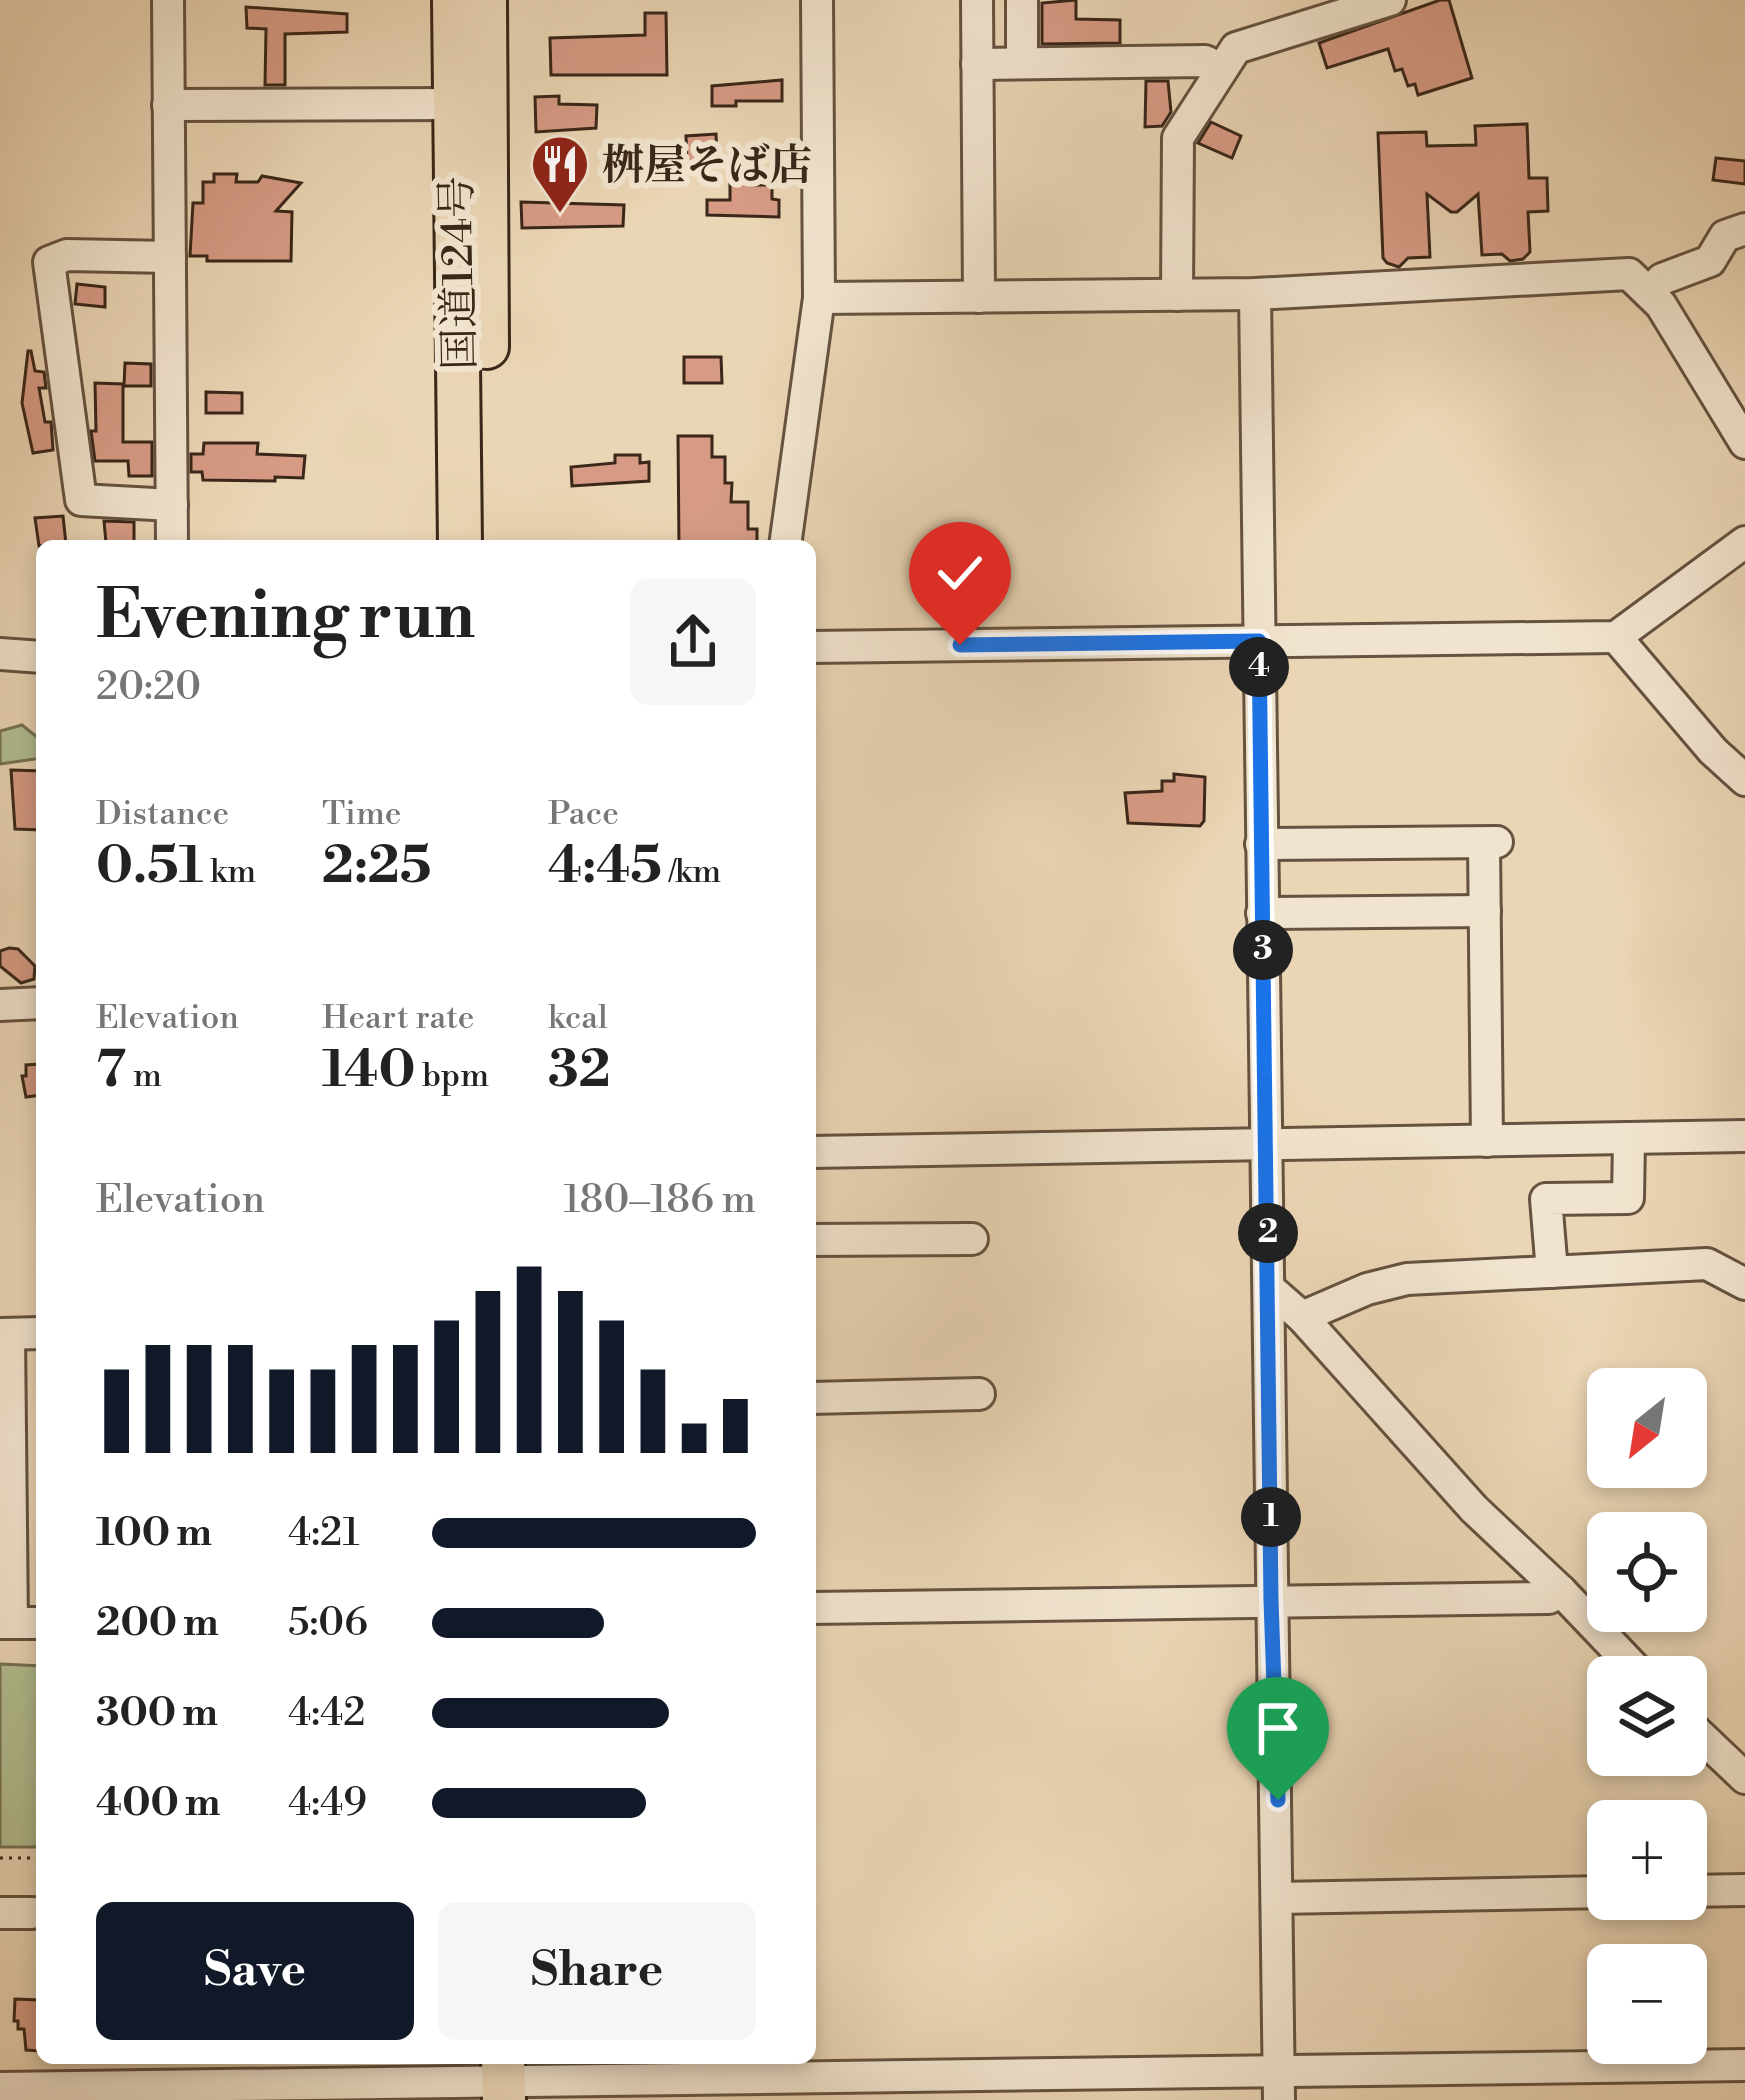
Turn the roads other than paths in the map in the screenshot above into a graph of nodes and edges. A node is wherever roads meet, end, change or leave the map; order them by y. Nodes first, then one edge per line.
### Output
1 (168, 0) edge
2 (454, 0) edge
3 (484, 0) edge
4 (817, 0) edge
5 (976, 0) edge
6 (1022, 0) edge
7 (1390, 0) edge
8 (1022, 63) junction
9 (977, 64) junction
10 (1220, 68) junction
11 (455, 104) junction
12 (169, 105) junction
13 (1745, 230) edge
14 (170, 257) junction
15 (1649, 293) junction
16 (1255, 294) junction
17 (1178, 296) junction
18 (979, 297) junction
19 (818, 298) junction
20 (1745, 443) edge
21 (172, 505) junction
22 (172, 540) edge
23 (460, 540) edge
24 (489, 540) edge
25 (786, 540) edge
26 (1745, 542) edge
27 (1616, 637) junction
28 (1259, 641) junction
29 (816, 647) edge
30 (0, 655) edge
31 (36, 657) edge
32 (1745, 780) edge
33 (1261, 844) junction
34 (1485, 911) junction
35 (1262, 913) junction
36 (36, 1003) edge
37 (0, 1005) edge
38 (1745, 1136) edge
39 (1629, 1138) junction
40 (1487, 1141) junction
41 (1265, 1145) junction
42 (816, 1152) edge
43 (972, 1239) dead end
44 (816, 1240) edge
45 (1552, 1272) junction
46 (1745, 1284) edge
47 (1270, 1289) junction
48 (1302, 1317) junction
49 (36, 1333) edge
50 (4, 1334) edge
51 (980, 1394) dead end
52 (816, 1398) edge
53 (1561, 1591) junction
54 (1271, 1600) junction
55 (816, 1608) edge
56 (18, 1623) edge
57 (1623, 1656) edge
58 (1707, 1742) edge
59 (1745, 1778) edge
60 (1745, 1890) edge
61 (1707, 1891) edge
62 (1587, 1892) edge
63 (1277, 1898) junction
64 (0, 1913) edge
65 (32, 1913) dead end
66 (1745, 2065) edge
67 (788, 2079) edge
68 (490, 2080) edge
69 (285, 2081) edge
70 (1279, 2085) edge
71 (0, 2088) edge
72 (96, 2093) edge

1 - 12 street
2 - 11 highway, 国道124号
3 - 24 highway, 国道124号
4 - 19 street
5 - 9 street
6 - 8 street
7 - 10 street
8 - 9 street
8 - 10 street
9 - 18 street
10 - 17 street
11 - 12 street
11 - 23 highway, 国道124号
12 - 14 street
13 - 15 street
14 - 21 street
14 - 21 street
15 - 16 street
15 - 20 street
16 - 17 street
16 - 28 street
17 - 18 street
18 - 19 street
19 - 25 street
21 - 22 street
26 - 27 street
27 - 28 street
27 - 32 street
28 - 29 street
28 - 33 street
30 - 31 street
33 - 34 street
33 - 35 street
34 - 35 street
34 - 40 street
35 - 41 street
36 - 37 street
38 - 39 street
39 - 40 street
39 - 45 street
40 - 41 street
41 - 42 street
41 - 47 street
43 - 44 street
45 - 46 street
45 - 48 street
47 - 48 street
47 - 54 street
48 - 53 street
49 - 50 street
50 - 56 street
51 - 52 street
53 - 54 street
53 - 57 street
54 - 55 street
54 - 63 street
58 - 59 street
60 - 61 street
62 - 63 street
63 - 70 street
64 - 65 street
66 - 70 street
67 - 68 street
67 - 70 street
68 - 69 street
69 - 72 street
71 - 72 street

